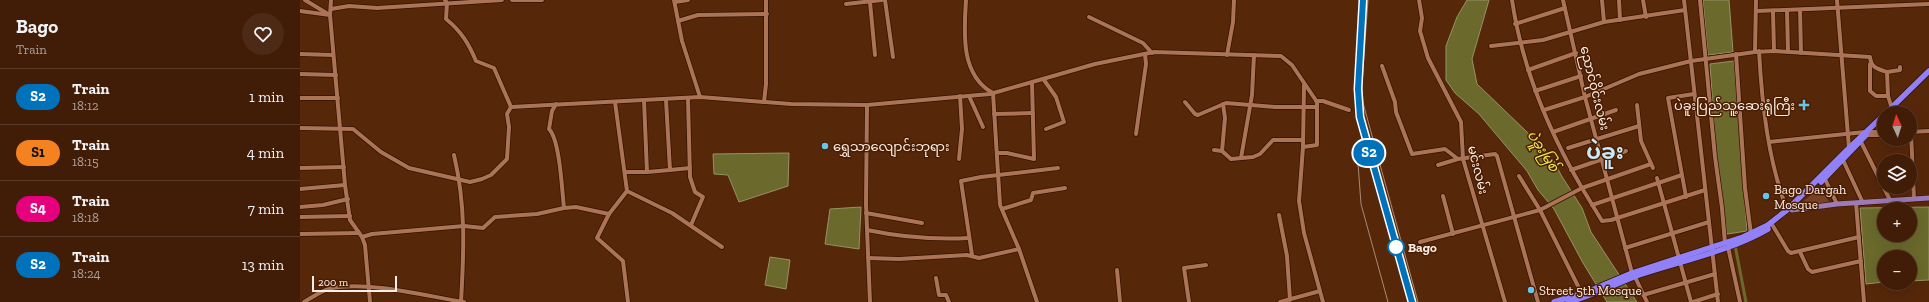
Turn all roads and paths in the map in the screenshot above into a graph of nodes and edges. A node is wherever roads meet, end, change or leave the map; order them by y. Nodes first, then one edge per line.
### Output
1 (305, 0) edge
2 (331, 0) edge
3 (502, 0) edge
4 (512, 0) edge
5 (542, 0) edge
6 (687, 0) edge
7 (766, 0) edge
8 (884, 0) edge
9 (966, 0) edge
10 (1234, 0) edge
11 (1419, 0) edge
12 (1512, 0) edge
13 (1563, 0) edge
14 (1602, 0) edge
15 (1619, 0) edge
16 (1643, 0) edge
17 (1684, 0) edge
18 (1700, 0) edge
19 (1756, 0) edge
20 (1837, 0) edge
21 (1886, 0) edge
22 (675, 1) edge
23 (446, 2) edge
24 (870, 2) junction
25 (846, 4) dead end
26 (1929, 4) edge
27 (1887, 6) junction
28 (1565, 8) junction
29 (331, 9) junction
30 (1838, 9) junction
31 (1686, 10) junction
32 (1773, 10) junction
33 (1786, 10) junction
34 (1800, 10) junction
35 (1757, 11) junction
36 (300, 12) edge
37 (766, 14) junction
38 (330, 15) junction
39 (1089, 17) dead end
40 (1646, 17) junction
41 (1620, 20) junction
42 (678, 21) junction
43 (1604, 22) junction
44 (1516, 24) junction
45 (1570, 31) junction
46 (1520, 44) junction
47 (1491, 46) dead end
48 (1757, 51) junction
49 (1774, 51) junction
50 (1788, 52) junction
51 (1152, 53) junction
52 (1576, 53) junction
53 (1801, 53) junction
54 (300, 54) edge
55 (1145, 54) junction
56 (1736, 54) junction
57 (333, 55) junction
58 (875, 55) dead end
59 (1227, 55) junction
60 (1254, 55) junction
61 (893, 57) dead end
62 (1841, 57) junction
63 (1706, 59) junction
64 (1691, 61) junction
65 (1870, 64) junction
66 (1382, 66) dead end
67 (1900, 67) dead end
68 (1528, 70) junction
69 (1929, 71) edge
70 (1887, 72) junction
71 (300, 74) edge
72 (336, 74) junction
73 (1929, 75) edge
74 (1581, 76) junction
75 (1044, 80) junction
76 (1032, 83) junction
77 (1304, 84) junction
78 (1535, 92) junction
79 (993, 93) junction
80 (1694, 94) junction
81 (960, 96) junction
82 (969, 96) junction
83 (1585, 96) junction
84 (1888, 96) junction
85 (700, 97) junction
86 (300, 98) edge
87 (338, 98) junction
88 (688, 99) junction
89 (644, 100) junction
90 (666, 100) junction
91 (615, 102) junction
92 (764, 102) junction
93 (1185, 102) dead end
94 (1316, 102) junction
95 (556, 104) junction
96 (1223, 104) junction
97 (1250, 104) junction
98 (867, 105) junction
99 (1637, 105) dead end
100 (1891, 106) edge
101 (1897, 106) edge
102 (1897, 106) edge
103 (511, 107) junction
104 (1317, 107) junction
105 (1304, 108) junction
106 (1349, 110) dead end
107 (1544, 110) junction
108 (1616, 110) dead end
109 (1033, 113) junction
110 (994, 114) junction
111 (1592, 118) junction
112 (1877, 122) edge
113 (1877, 124) edge
114 (1639, 126) junction
115 (983, 127) dead end
116 (300, 128) edge
117 (340, 128) junction
118 (1046, 129) dead end
119 (1929, 130) edge
120 (1917, 131) edge
121 (1554, 132) junction
122 (1877, 132) edge
123 (1865, 133) junction
124 (1136, 134) dead end
125 (1848, 134) junction
126 (1877, 134) edge
127 (1597, 138) junction
128 (1303, 140) junction
129 (1769, 142) junction
130 (1861, 142) junction
131 (1911, 146) edge
132 (1302, 147) junction
133 (1568, 148) dead end
134 (1849, 148) junction
135 (1214, 150) dead end
136 (1222, 151) junction
137 (1626, 151) dead end
138 (997, 154) junction
139 (454, 155) dead end
140 (1241, 158) junction
141 (1602, 158) junction
142 (959, 159) dead end
143 (1460, 159) junction
144 (1843, 160) junction
145 (1438, 165) dead end
146 (344, 167) junction
147 (300, 168) edge
148 (690, 168) junction
149 (1058, 168) dead end
150 (670, 170) junction
151 (1572, 170) junction
152 (625, 172) junction
153 (647, 172) junction
154 (1682, 175) junction
155 (998, 176) junction
156 (1519, 176) dead end
157 (1823, 177) junction
158 (1608, 178) junction
159 (1657, 178) dead end
160 (460, 179) junction
161 (1658, 183) junction
162 (345, 185) junction
163 (1065, 188) dead end
164 (1582, 188) junction
165 (300, 189) edge
166 (1705, 190) junction
167 (627, 191) junction
168 (1443, 196) dead end
169 (1686, 197) junction
170 (1929, 198) edge
171 (348, 199) junction
172 (1613, 199) junction
173 (1914, 199) junction
174 (1890, 200) junction
175 (1856, 203) junction
176 (1863, 203) junction
177 (1664, 204) junction
178 (1837, 204) junction
179 (1592, 205) junction
180 (300, 206) edge
181 (564, 208) junction
182 (1002, 209) junction
183 (1540, 210) junction
184 (1789, 210) junction
185 (866, 213) junction
186 (609, 214) junction
187 (1279, 215) dead end
188 (350, 216) junction
189 (300, 217) edge
190 (1515, 217) junction
191 (1618, 218) junction
192 (1709, 222) junction
193 (922, 223) dead end
194 (691, 225) junction
195 (464, 226) junction
196 (1483, 226) junction
197 (1773, 226) junction
198 (867, 230) junction
199 (359, 232) junction
200 (1672, 233) junction
201 (300, 234) edge
202 (1452, 234) junction
203 (1751, 234) junction
204 (362, 237) junction
205 (1859, 237) junction
206 (969, 238) junction
207 (1744, 239) junction
208 (1420, 242) dead end
209 (1726, 244) junction
210 (722, 247) dead end
211 (1019, 248) junction
212 (1625, 248) junction
213 (1712, 250) junction
214 (1800, 252) junction
215 (972, 256) junction
216 (868, 258) junction
217 (1680, 260) junction
218 (1861, 261) junction
219 (1206, 265) dead end
220 (1117, 270) dead end
221 (1715, 274) junction
222 (1632, 276) junction
223 (936, 278) dead end
224 (1686, 283) junction
225 (369, 287) junction
226 (1320, 291) junction
227 (1718, 294) junction
228 (1643, 295) junction
229 (1585, 297) edge
230 (1290, 300) junction
231 (304, 302) edge
232 (370, 302) edge
233 (461, 302) edge
234 (464, 302) edge
235 (628, 302) edge
236 (870, 302) edge
237 (949, 302) edge
238 (1037, 302) edge
239 (1120, 302) edge
240 (1189, 302) edge
241 (1280, 302) edge
242 (1323, 302) edge
243 (1505, 302) edge
244 (1538, 302) edge
245 (1554, 302) edge
246 (1566, 302) edge
247 (1647, 302) edge
248 (1692, 302) edge
249 (1718, 302) edge
250 (1740, 302) edge
251 (1864, 302) edge

1 - 38 street
2 - 29 street
3 - 23 street
4 - 5 street
6 - 22 street
7 - 37 street
8 - 24 street
8 - 61 street
9 - 79 street
10 - 59 street
11 - 143 street, မင်းလမ်း
12 - 44 street
13 - 28 street, ညောင်ဝိုင်းလမ်း
14 - 43 street
15 - 41 street
16 - 40 street
17 - 31 street
18 - 63 street
19 - 35 street
20 - 30 street
21 - 27 street
22 - 42 street
23 - 29 street
23 - 103 street
24 - 25 street
24 - 58 street
26 - 27 street
27 - 30 street
28 - 44 street
28 - 45 street, ညောင်ဝိုင်းလမ်း
29 - 38 street
30 - 34 street
30 - 62 street
31 - 40 street
31 - 64 street
32 - 33 street
32 - 35 street
32 - 49 street
33 - 34 street
33 - 50 street
34 - 53 street
35 - 48 street
36 - 38 street
37 - 42 street
37 - 92 street
38 - 57 street
39 - 51 street
40 - 41 street
41 - 43 street
42 - 85 street
43 - 45 street
44 - 46 street
45 - 46 street
45 - 52 street, ညောင်ဝိုင်းလမ်း
46 - 47 street
46 - 68 street
48 - 49 street
48 - 56 street
48 - 129 street
49 - 50 street
50 - 53 street
51 - 55 street
51 - 59 street
52 - 68 street
52 - 74 street, ညောင်ဝိုင်းလမ်း
53 - 62 street
54 - 57 street
55 - 75 street
55 - 124 street
56 - 63 street
56 - 203 street
57 - 72 street
59 - 60 street
60 - 77 street
60 - 97 street
62 - 65 street
62 - 125 street
63 - 64 street
63 - 209 street
64 - 80 street
64 - 83 street
65 - 70 street
65 - 84 street
66 - 143 street
67 - 70 street
68 - 78 street
69 - 101 highway
70 - 84 street
71 - 72 street
72 - 87 street
73 - 102 highway
74 - 78 street
74 - 83 street, ညောင်ဝိုင်းလမ်း
75 - 76 street
75 - 118 street
76 - 79 street
76 - 109 street
77 - 94 street
77 - 105 street
78 - 107 street
79 - 82 street
79 - 110 street
80 - 154 street
80 - 166 street
81 - 82 street
81 - 98 street
81 - 142 street
82 - 115 street
83 - 107 street
83 - 111 street, ညောင်ဝိုင်းလမ်း
84 - 100 street
85 - 88 street
85 - 92 street
86 - 87 street
87 - 117 street
88 - 90 street
88 - 148 street
89 - 90 street
89 - 91 street
89 - 153 street
90 - 150 street
91 - 95 street
91 - 152 street
92 - 98 street
93 - 96 street
94 - 104 street
94 - 106 street
95 - 103 street
95 - 181 street
96 - 97 street
96 - 136 street
97 - 105 street
97 - 140 street
98 - 185 street
99 - 114 street
103 - 160 street
104 - 105 street
104 - 132 street
105 - 128 street
107 - 121 street
108 - 111 street
109 - 110 street
109 - 138 street
110 - 138 street
111 - 121 street
111 - 127 street, ညောင်ဝိုင်းလမ်း
112 - 123 highway
113 - 123 highway
114 - 127 street
114 - 158 street
116 - 117 street
117 - 146 street
117 - 160 street
119 - 120 street
121 - 151 street
122 - 123 street
123 - 125 street
123 - 126 street
123 - 130 highway
123 - 134 highway
125 - 129 street
125 - 134 street
127 - 133 street
127 - 141 street, ညောင်ဝိုင်းလမ်း
128 - 132 street
128 - 140 street
129 - 184 street
130 - 144 highway
130 - 174 street
131 - 173 street
132 - 226 street
134 - 157 highway
135 - 136 street
136 - 140 street
137 - 141 street
138 - 155 street
139 - 160 street
141 - 151 street
141 - 158 street, ညောင်ဝိုင်းလမ်း
143 - 145 street
143 - 190 street
143 - 196 street, မင်းလမ်း
144 - 157 highway
144 - 176 street
146 - 147 street
146 - 162 street
148 - 150 street
148 - 194 street
149 - 155 street
150 - 153 street
151 - 164 street
152 - 153 street
152 - 167 street
154 - 161 street
154 - 169 street
155 - 182 street
155 - 206 street
156 - 183 street
157 - 178 street
157 - 184 highway
158 - 164 street
158 - 172 street, ညောင်ဝိုင်းလမ်း
159 - 161 street
160 - 195 street
161 - 172 street
161 - 177 street
162 - 165 street
162 - 171 street
163 - 182 street
164 - 179 street
164 - 183 street
166 - 169 street
166 - 192 street
167 - 186 street
167 - 194 street
168 - 202 street
169 - 177 street
170 - 173 main road
171 - 180 street
171 - 188 street
172 - 179 street
172 - 191 street, ညောင်ဝိုင်းလမ်း
173 - 174 main road
174 - 176 main road
175 - 176 main road
175 - 178 main road
175 - 205 street
177 - 191 street
177 - 200 street
178 - 184 main road
179 - 191 street
181 - 186 street
181 - 195 street
182 - 211 street
183 - 190 street
183 - 229 street
184 - 197 highway
184 - 203 highway
185 - 193 street
185 - 198 street
186 - 235 street
187 - 230 street
188 - 189 street
188 - 199 street
190 - 196 street
190 - 244 street
191 - 212 street, ညောင်ဝိုင်းလမ်း
192 - 200 street
192 - 213 street
194 - 210 street
195 - 204 street
195 - 233 street
196 - 202 street
196 - 243 street, မင်းလမ်း
197 - 207 highway
197 - 214 street
198 - 206 street
198 - 216 street
199 - 201 street
199 - 204 street
200 - 212 street
200 - 217 street
202 - 208 street
203 - 207 highway
204 - 225 street
205 - 214 street
205 - 218 street
206 - 215 street
207 - 209 highway
209 - 213 highway
209 - 250 street
211 - 215 street
211 - 238 street
212 - 222 street, ညောင်ဝိုင်းလမ်း
213 - 217 highway
213 - 221 street
214 - 218 street
215 - 216 street
216 - 236 street
217 - 222 highway
217 - 224 street
218 - 251 street
219 - 240 street
220 - 239 street
221 - 224 street
221 - 227 street
222 - 228 street, ညောင်ဝိုင်းလမ်း
222 - 229 highway
223 - 237 street
224 - 228 street
224 - 248 street
225 - 231 street
225 - 232 street
225 - 233 street
226 - 230 street
226 - 242 street
227 - 248 street
227 - 249 street
228 - 247 street, ညောင်ဝိုင်းလမ်း
229 - 245 highway
229 - 246 highway
230 - 241 street
233 - 234 street

